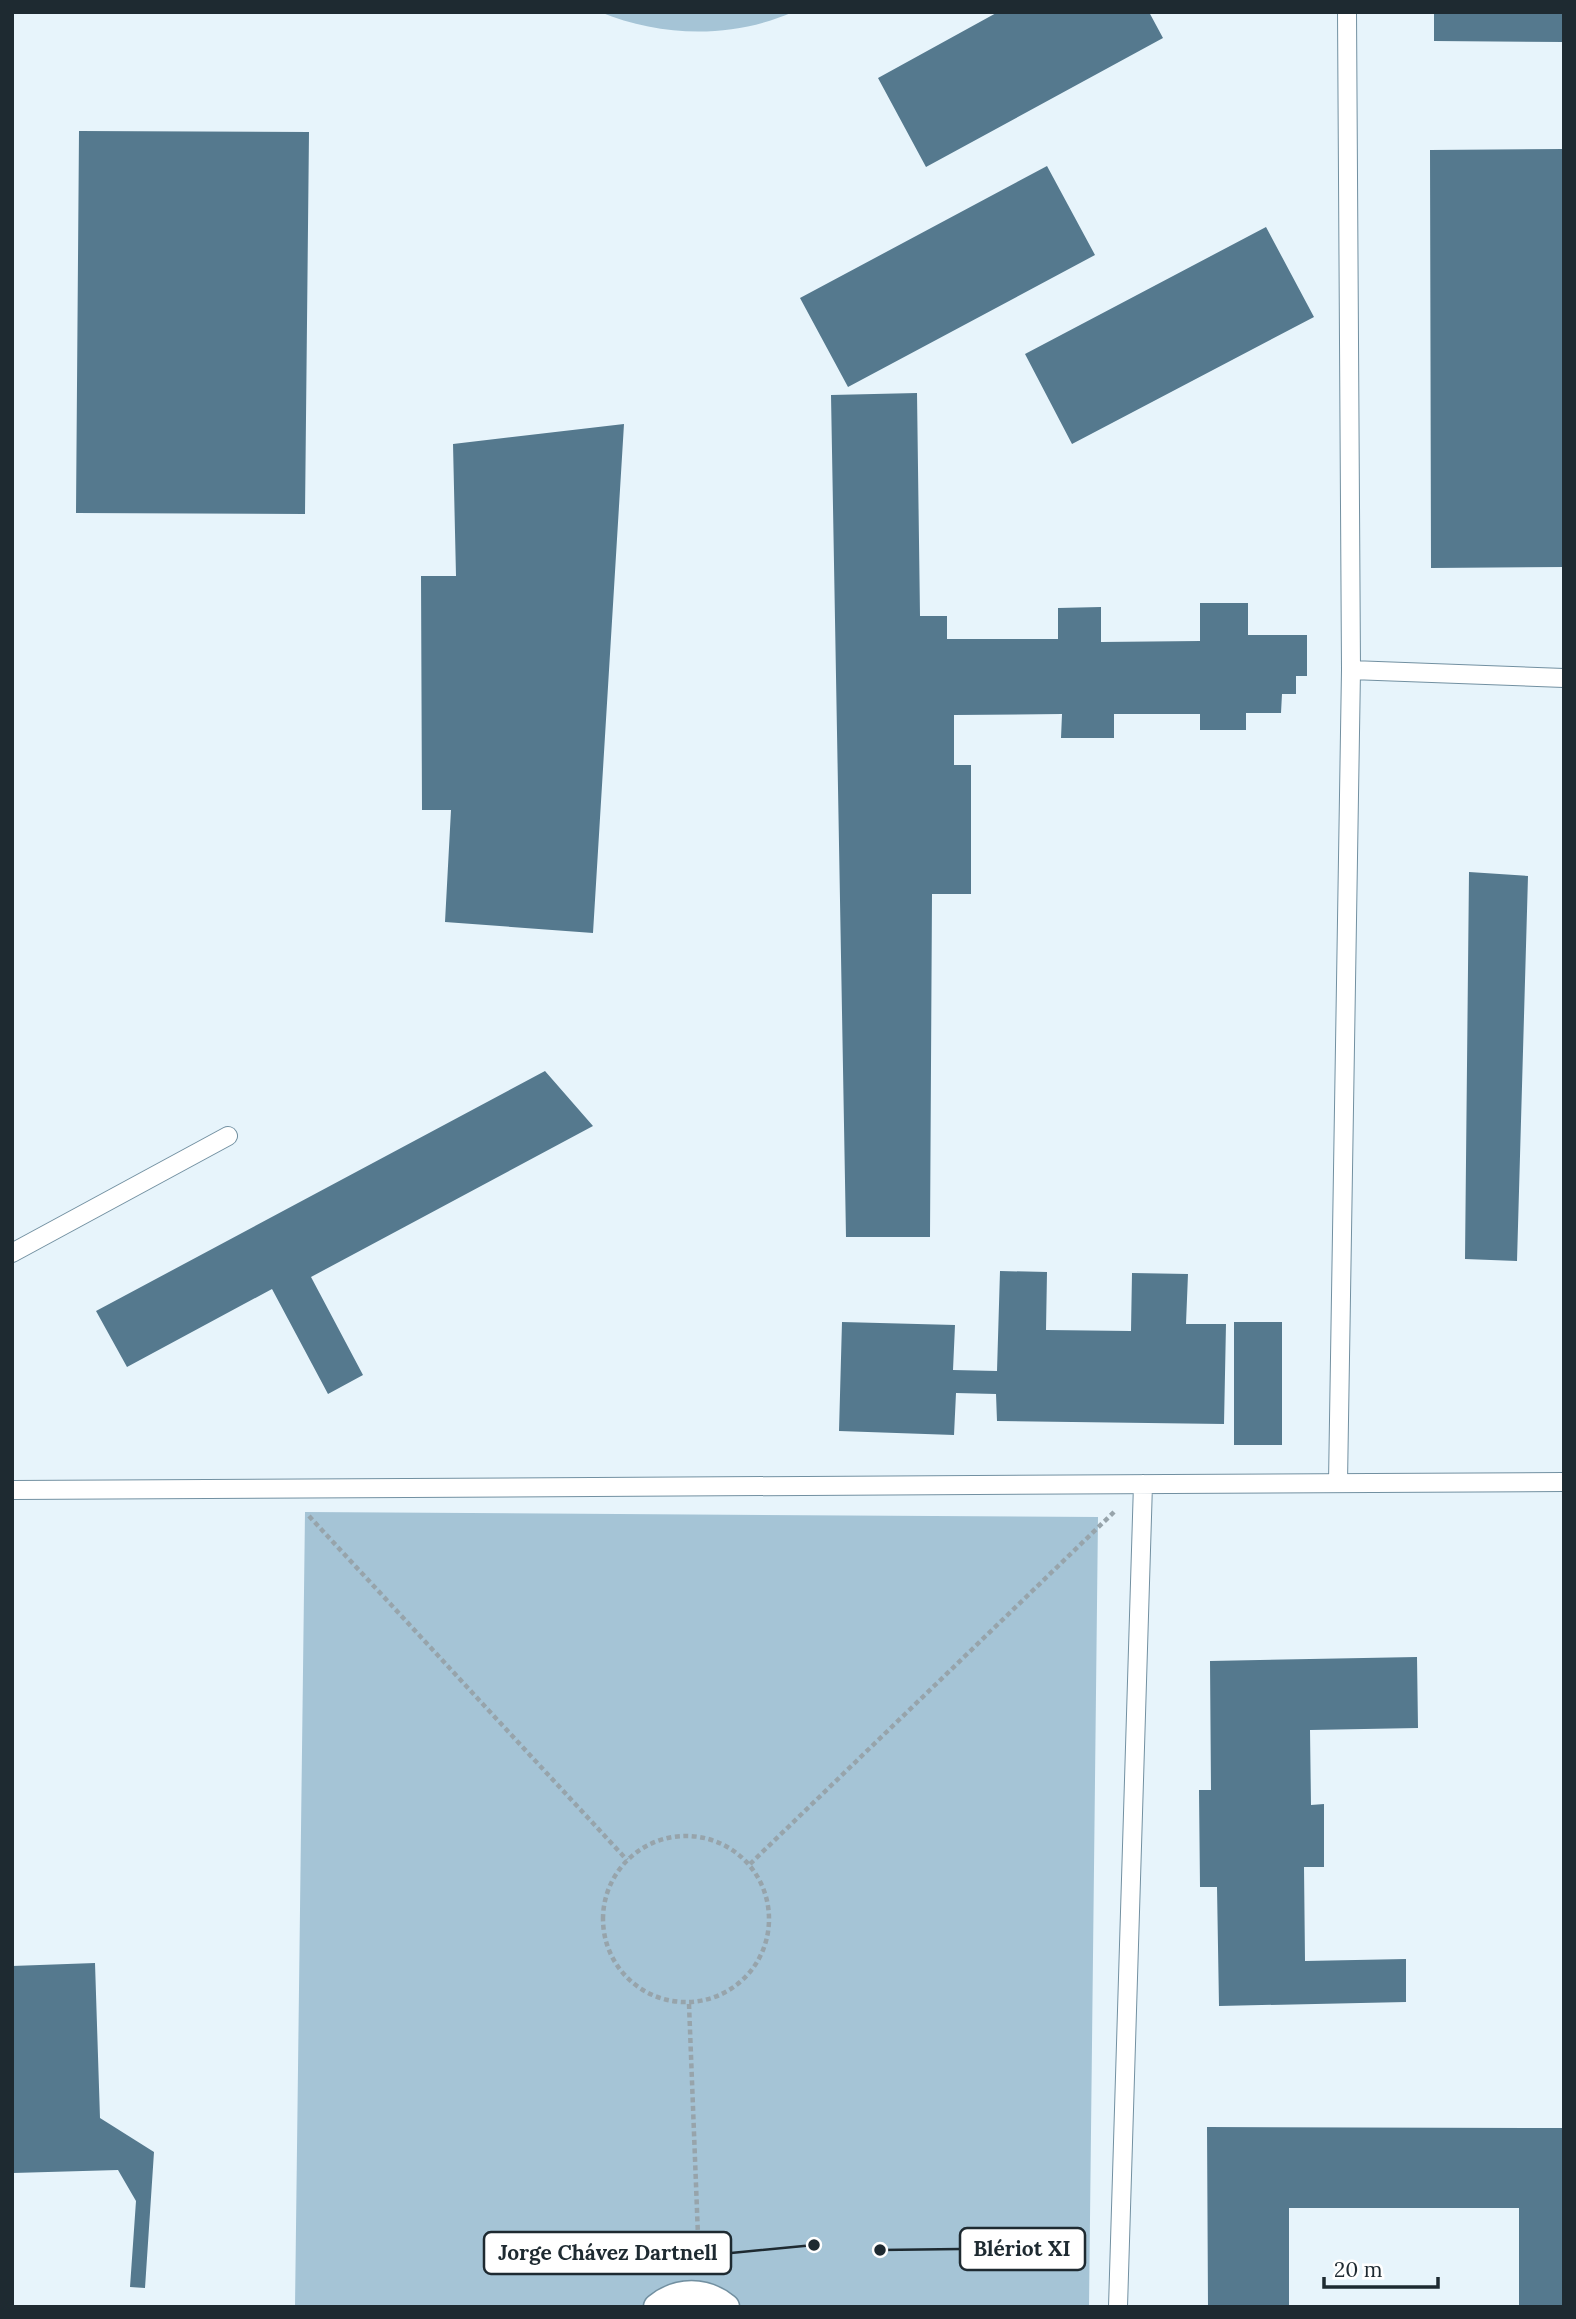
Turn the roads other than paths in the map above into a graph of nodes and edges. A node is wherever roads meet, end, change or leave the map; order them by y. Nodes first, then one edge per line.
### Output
1 (1347, 12) edge
2 (1351, 670) junction
3 (1564, 678) edge
4 (228, 1136) dead end
5 (12, 1253) edge
6 (1564, 1482) edge
7 (1338, 1483) junction
8 (1143, 1484) junction
9 (12, 1490) edge
10 (657, 2307) edge
11 (726, 2307) edge
12 (1118, 2307) edge

1 - 2 lane
2 - 3 lane
2 - 7 lane
4 - 5 lane
6 - 7 lane
7 - 8 lane
8 - 9 lane
8 - 12 lane
10 - 11 street

